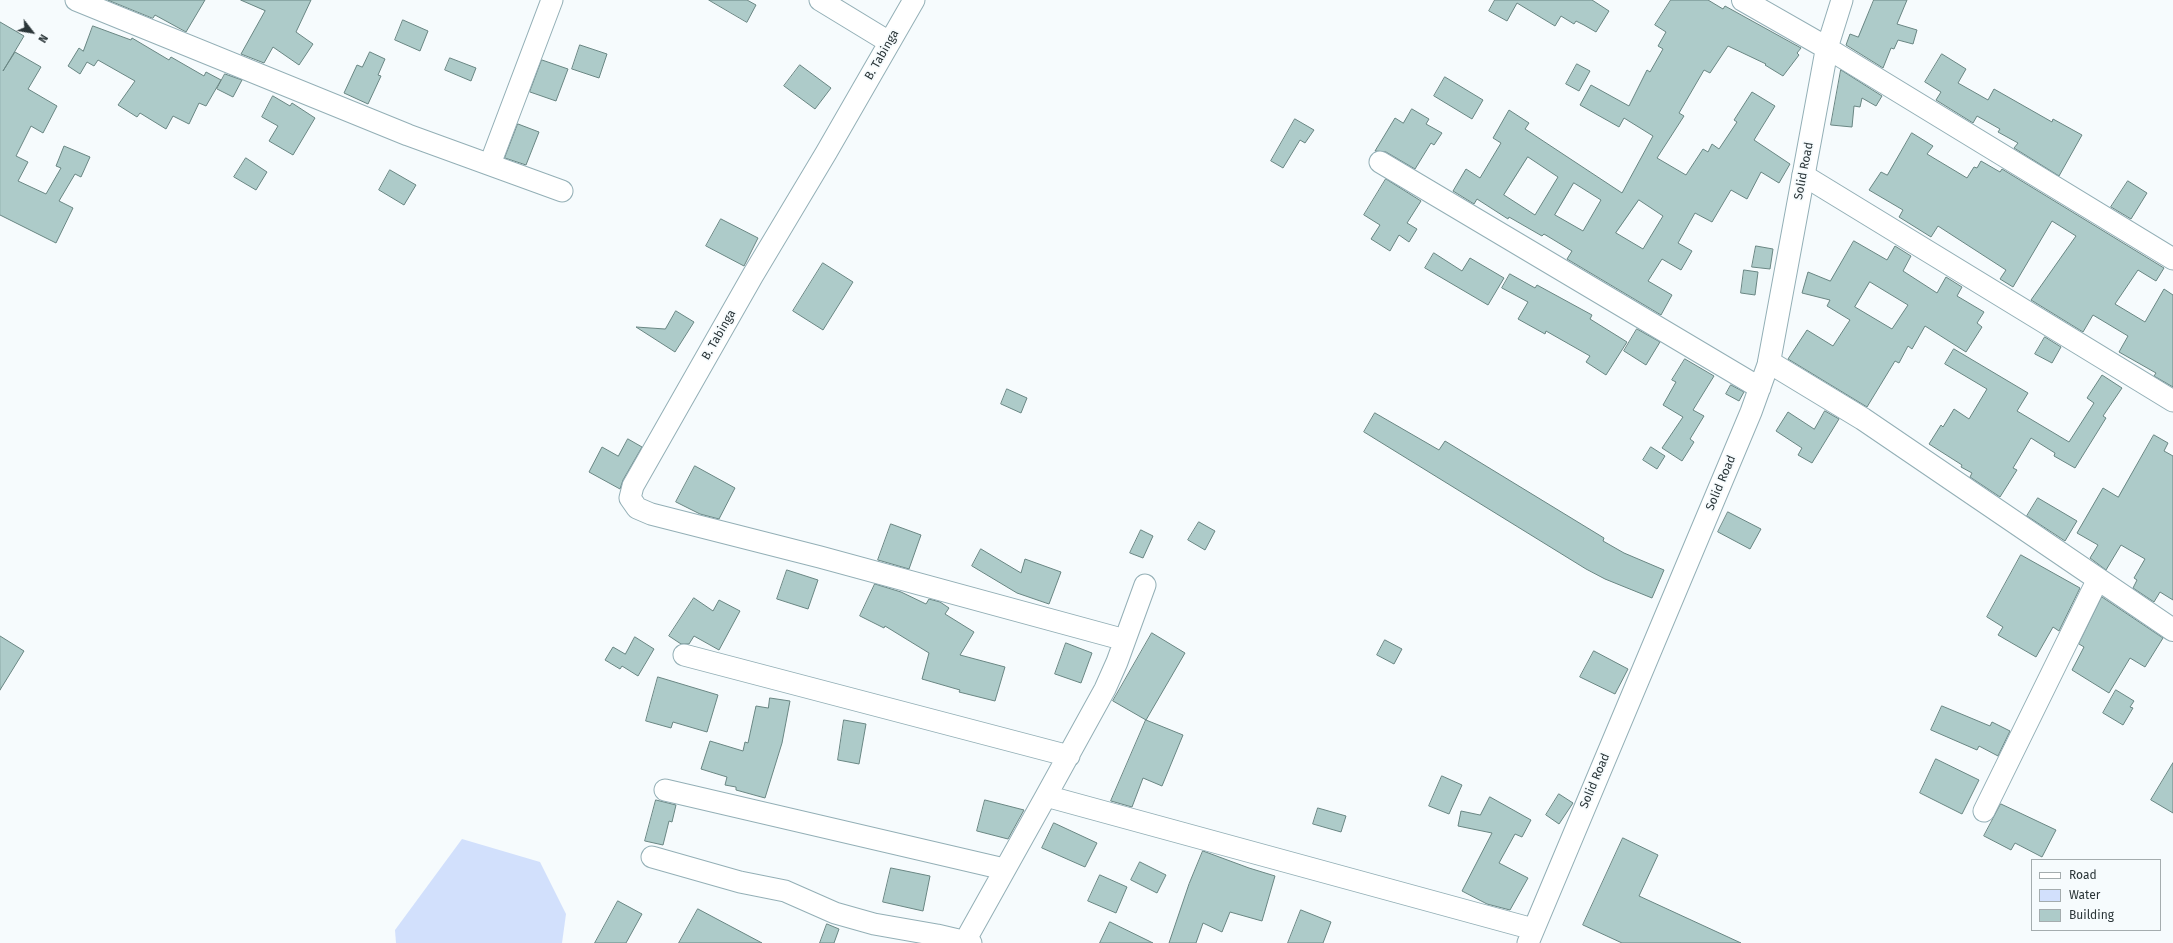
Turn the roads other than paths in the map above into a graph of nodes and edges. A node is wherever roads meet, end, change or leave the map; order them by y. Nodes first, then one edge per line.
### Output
1 (76, 0) edge
2 (552, 0) edge
3 (820, 0) edge
4 (914, 0) edge
5 (1743, 0) edge
6 (1842, 0) edge
7 (889, 42) junction
8 (1827, 48) junction
9 (1380, 162) dead end
10 (490, 164) junction
11 (1803, 175) junction
12 (562, 191) dead end
13 (2173, 259) edge
14 (1769, 362) junction
15 (1760, 388) junction
16 (2173, 402) edge
17 (2098, 579) junction
18 (1145, 585) dead end
19 (2173, 630) edge
20 (1125, 640) junction
21 (684, 656) dead end
22 (1069, 756) junction
23 (665, 790) dead end
24 (1046, 796) junction
25 (1984, 811) dead end
26 (652, 857) dead end
27 (1004, 869) junction
28 (901, 936) edge
29 (1530, 936) edge
30 (968, 942) edge

1 - 10 street
2 - 10 street
3 - 7 street
4 - 7 street, B. Tabinga
5 - 8 street
6 - 8 street, Solid Road
7 - 20 street, B. Tabinga
8 - 11 street, Solid Road
8 - 13 street
9 - 15 street
10 - 12 street
11 - 14 street, Solid Road
11 - 16 street
14 - 15 street, Solid Road
14 - 17 street
15 - 29 street, Solid Road
17 - 19 street
17 - 25 street
18 - 20 street
20 - 22 street
21 - 22 street
22 - 24 street
23 - 27 street
24 - 27 street
24 - 29 street
26 - 28 street
27 - 30 street
28 - 30 street

